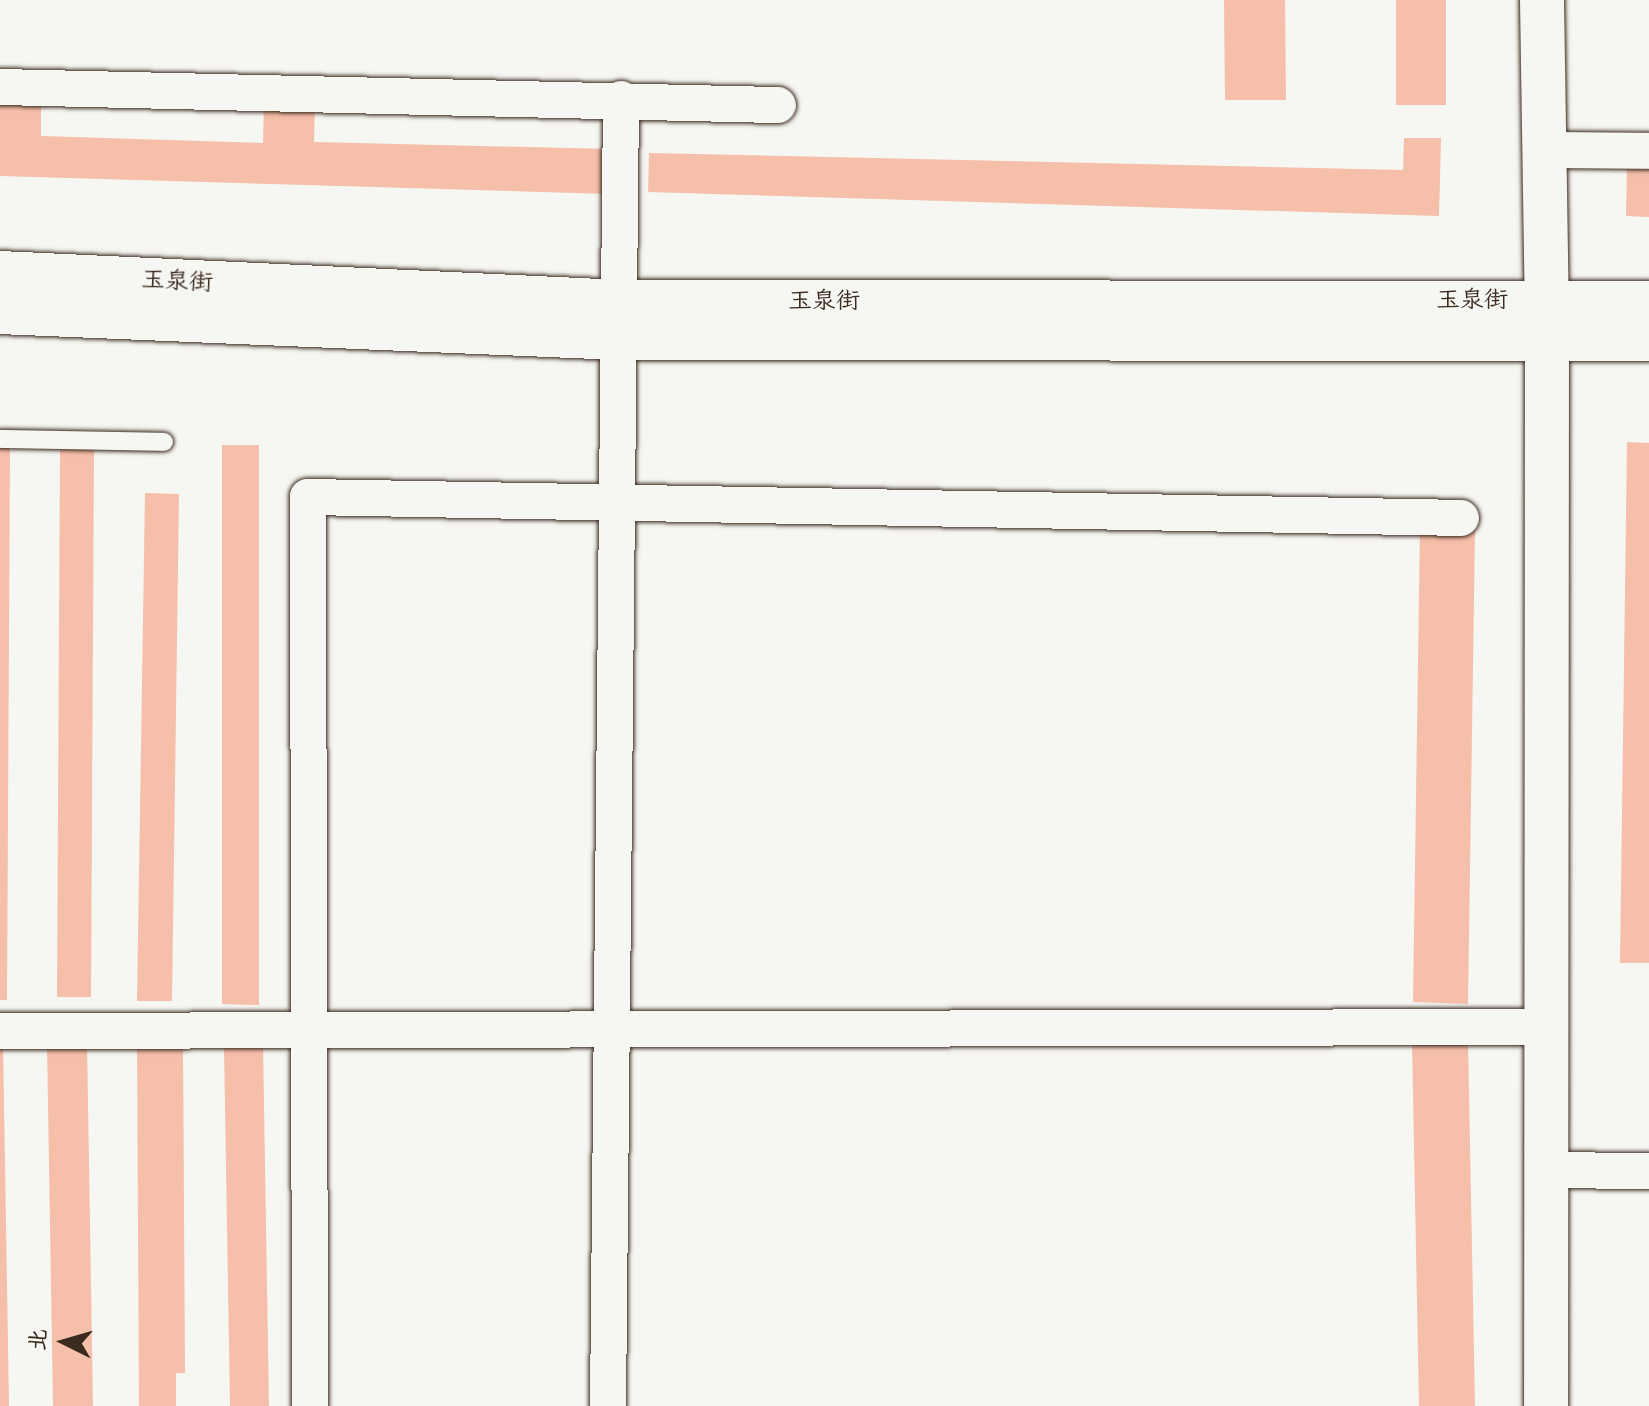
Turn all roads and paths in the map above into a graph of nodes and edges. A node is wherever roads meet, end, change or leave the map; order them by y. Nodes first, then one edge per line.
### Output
1 (1542, 0) edge
2 (0, 87) edge
3 (621, 99) junction
4 (778, 105) dead end
5 (1544, 150) junction
6 (1649, 151) edge
7 (0, 273) edge
8 (1649, 303) edge
9 (0, 312) edge
10 (1547, 319) junction
11 (621, 320) junction
12 (1649, 339) edge
13 (0, 439) edge
14 (164, 442) dead end
15 (618, 502) junction
16 (1461, 518) dead end
17 (1547, 1027) junction
18 (609, 1029) junction
19 (307, 1030) junction
20 (0, 1031) edge
21 (1547, 1170) junction
22 (1649, 1171) edge
23 (310, 1406) edge
24 (608, 1406) edge
25 (1546, 1406) edge

1 - 5 main road
2 - 3 street
3 - 4 street
3 - 11 street
5 - 6 street
5 - 10 main road
7 - 11 main road, 玉泉街
8 - 10 main road, 玉泉街
9 - 11 main road, 玉泉街
10 - 11 main road, 玉泉街
10 - 12 main road, 玉泉街
10 - 17 main road
11 - 15 street
13 - 14 lane
15 - 16 street
15 - 18 street
15 - 19 street
17 - 18 street
17 - 21 main road
18 - 19 street
18 - 24 street
19 - 20 street
19 - 23 street
21 - 22 street
21 - 25 main road

